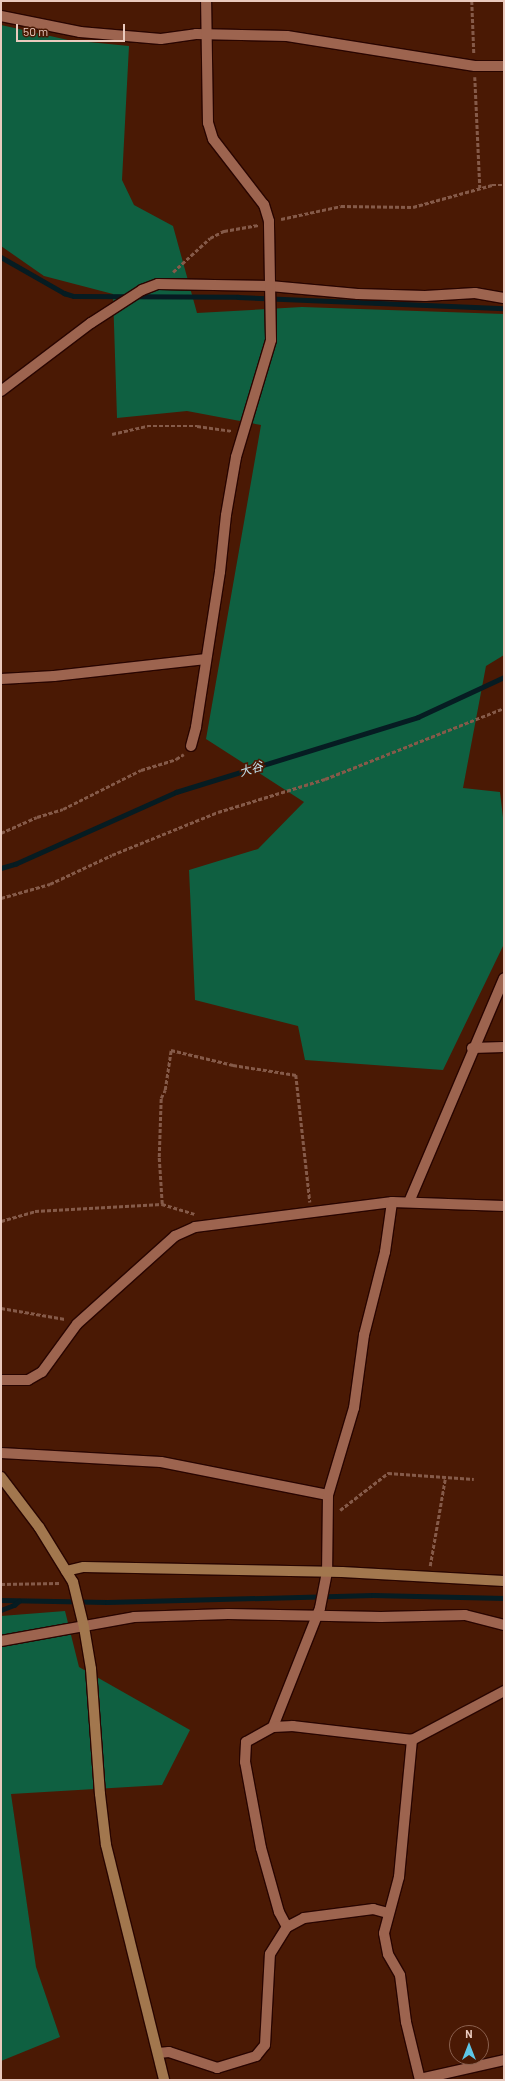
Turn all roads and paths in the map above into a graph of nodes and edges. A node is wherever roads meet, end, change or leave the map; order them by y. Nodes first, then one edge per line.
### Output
1 (206, 1) edge
2 (472, 1) edge
3 (1, 16) edge
4 (206, 35) junction
5 (475, 66) junction
6 (504, 66) edge
7 (504, 185) edge
8 (480, 188) junction
9 (269, 223) junction
10 (162, 284) junction
11 (270, 286) junction
12 (504, 298) edge
13 (1, 391) edge
14 (112, 434) dead end
15 (243, 434) junction
16 (206, 659) junction
17 (1, 679) edge
18 (504, 708) edge
19 (191, 746) joint
20 (1, 833) edge
21 (1, 898) edge
22 (504, 978) edge
23 (504, 1047) edge
24 (472, 1048) junction
25 (392, 1202) junction
26 (409, 1202) junction
27 (162, 1204) junction
28 (504, 1206) edge
29 (310, 1210) junction
30 (1, 1221) edge
31 (208, 1226) junction
32 (1, 1308) edge
33 (77, 1324) junction
34 (1, 1380) edge
35 (1, 1453) edge
36 (1, 1477) edge
37 (445, 1479) junction
38 (474, 1479) dead end
39 (328, 1495) junction
40 (327, 1523) junction
41 (66, 1571) junction
42 (327, 1572) junction
43 (428, 1576) junction
44 (504, 1581) edge
45 (73, 1582) junction
46 (1, 1584) edge
47 (315, 1616) junction
48 (504, 1625) edge
49 (84, 1627) junction
50 (1, 1641) edge
51 (504, 1691) edge
52 (273, 1727) junction
53 (412, 1740) junction
54 (388, 1913) junction
55 (287, 1927) junction
56 (158, 2053) junction
57 (504, 2060) edge
58 (420, 2079) edge
59 (164, 2080) edge

1 - 4 street
2 - 5 path
3 - 4 street
4 - 5 street
4 - 9 street
5 - 6 street
5 - 8 path
7 - 8 path
8 - 9 path
9 - 10 path
9 - 11 street
10 - 11 street
10 - 13 street
11 - 12 street
11 - 15 street
14 - 15 path
15 - 16 street
16 - 17 street
16 - 19 street
18 - 21 path
19 - 20 path
22 - 24 street
23 - 24 street
24 - 26 street
25 - 26 street
25 - 29 street
25 - 39 street
26 - 28 street
27 - 29 path
27 - 30 path
27 - 31 path
29 - 31 street
31 - 33 street
32 - 33 path
33 - 34 street
35 - 39 street
36 - 41 street
37 - 38 path
37 - 40 path
37 - 43 path
39 - 40 street
40 - 42 street
41 - 42 street
41 - 45 street
42 - 43 street
42 - 47 street
43 - 44 street
45 - 46 path
45 - 49 street
47 - 48 street
47 - 49 street
47 - 52 street
49 - 50 street
49 - 56 street
51 - 53 street
52 - 53 street
52 - 55 street
53 - 54 street
54 - 55 street
54 - 58 street
55 - 56 street
56 - 59 street
57 - 58 street

